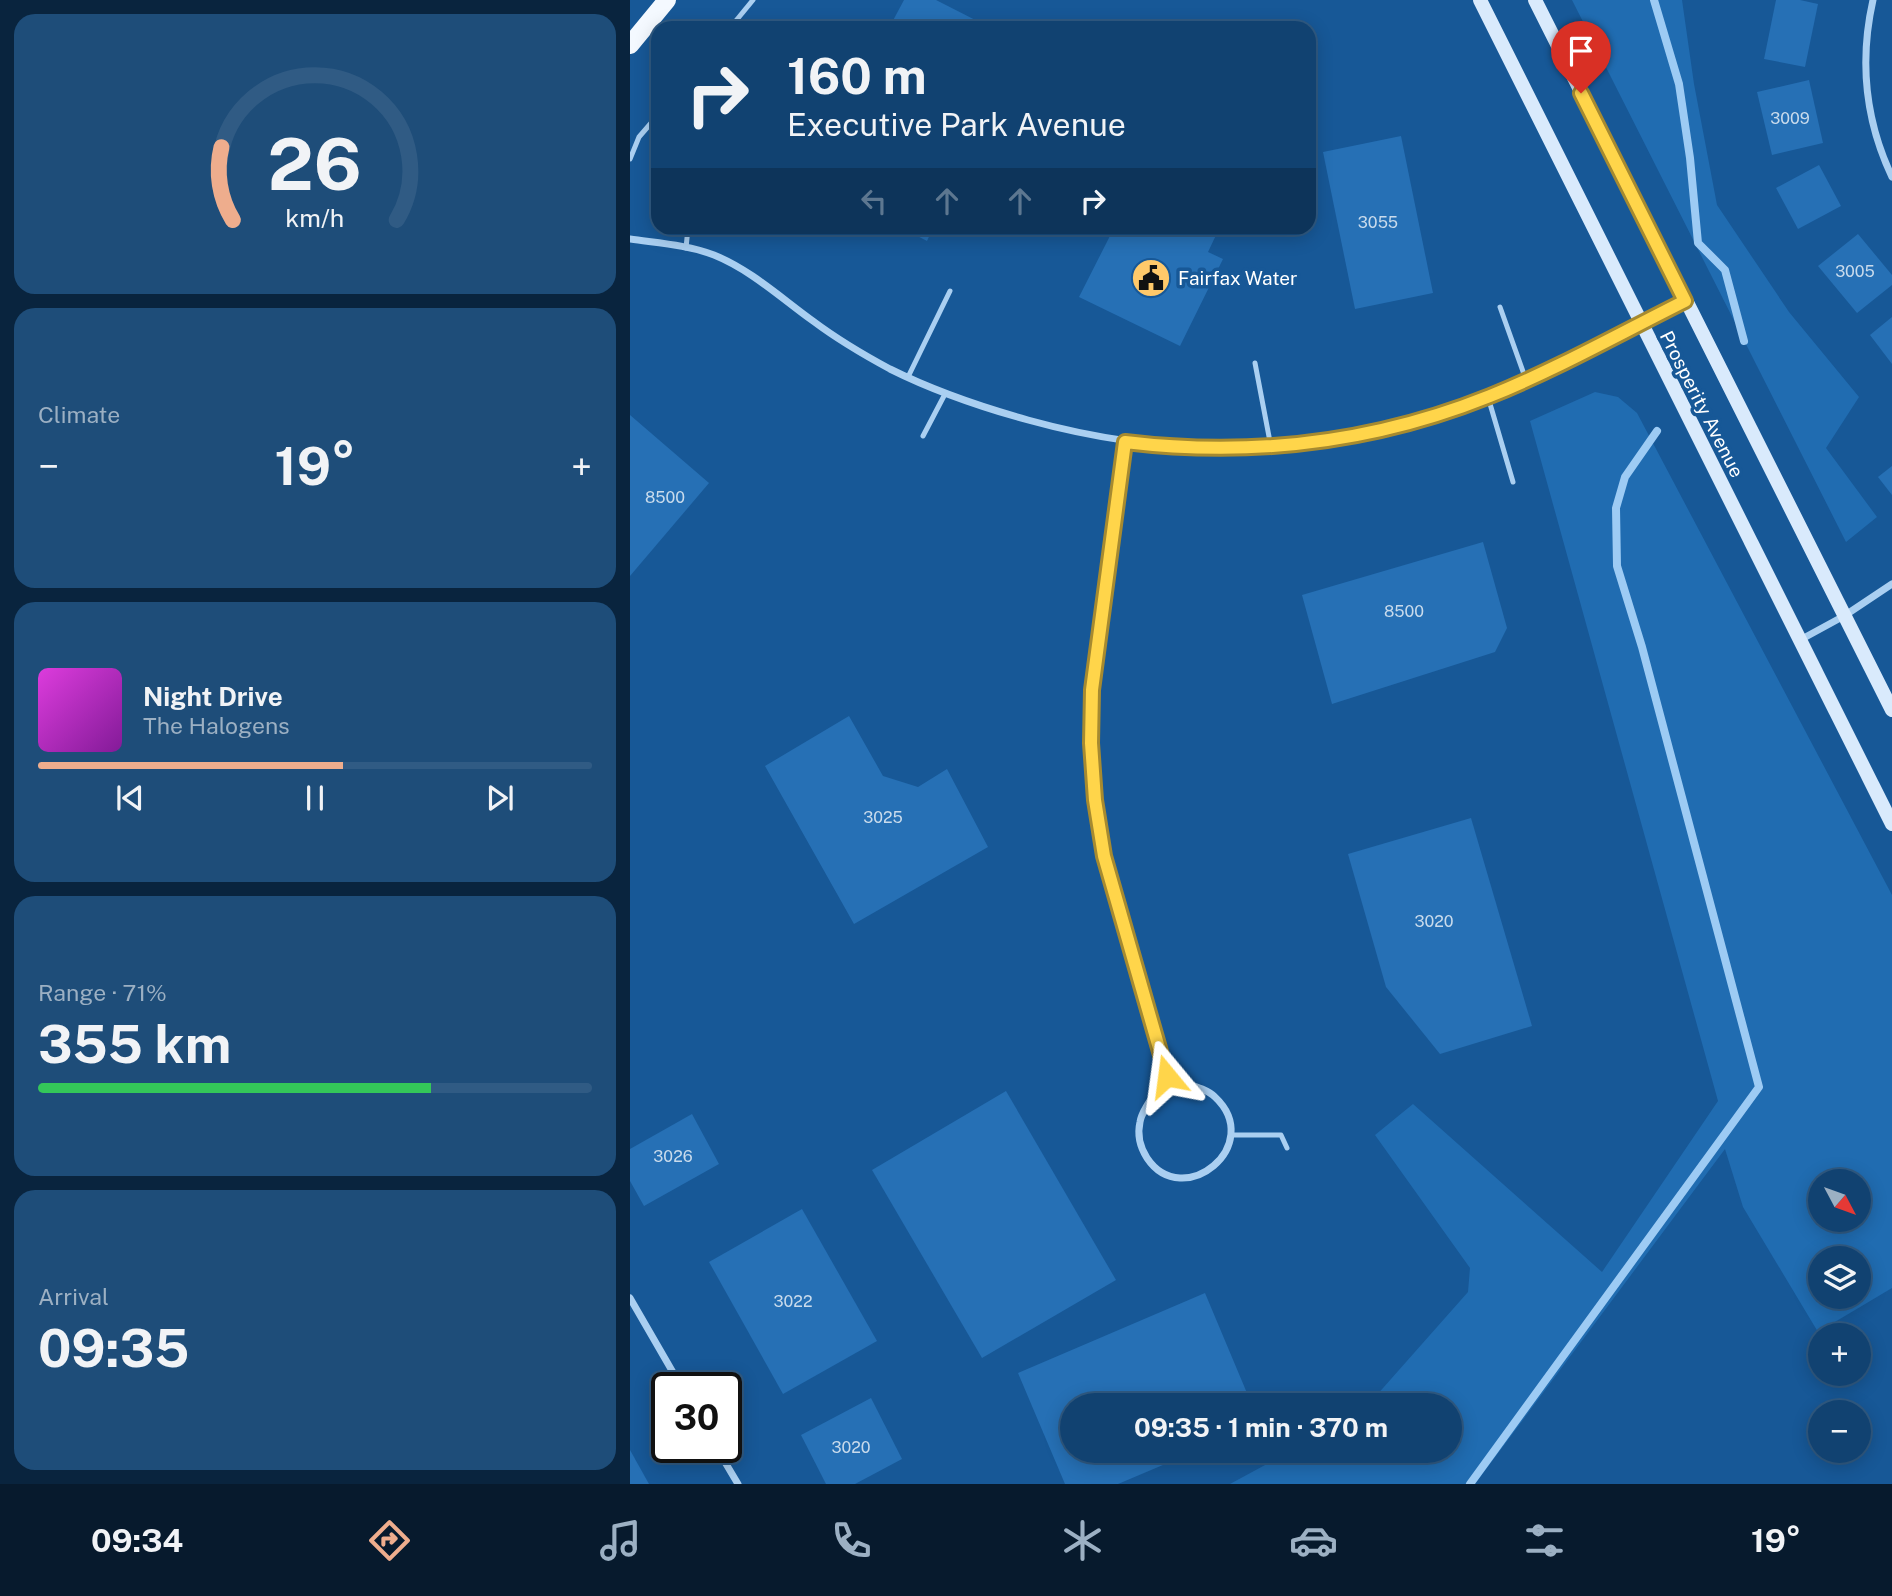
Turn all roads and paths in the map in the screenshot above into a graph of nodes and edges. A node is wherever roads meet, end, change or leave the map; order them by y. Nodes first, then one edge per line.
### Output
1 (667, 0) edge
2 (753, 0) edge
3 (1480, 0) edge
4 (1535, 0) edge
5 (1873, 0) edge
6 (736, 21) edge
7 (630, 45) edge
8 (651, 123) edge
9 (630, 159) edge
10 (1892, 177) edge
11 (687, 235) edge
12 (630, 239) edge
13 (686, 247) junction
14 (950, 291) dead end
15 (1685, 301) junction
16 (1500, 307) dead end
17 (1640, 323) junction
18 (1255, 363) dead end
19 (908, 377) junction
20 (1526, 380) junction
21 (945, 394) junction
22 (1488, 397) junction
23 (923, 436) dead end
24 (1125, 442) junction
25 (1271, 447) junction
26 (1513, 482) dead end
27 (1892, 584) edge
28 (1844, 616) junction
29 (1799, 641) junction
30 (1892, 710) edge
31 (1892, 824) edge
32 (1167, 1076) junction
33 (1231, 1135) junction
34 (1287, 1148) dead end
35 (630, 1298) edge
36 (673, 1372) edge
37 (726, 1463) edge
38 (738, 1484) edge

1 - 7 main road
2 - 6 lane
3 - 17 main road, Prosperity Avenue
4 - 15 main road, Prosperity Avenue
5 - 10 street
8 - 9 lane
11 - 13 lane
12 - 13 street
13 - 19 street
14 - 19 lane
15 - 17 street
15 - 28 main road, Prosperity Avenue
16 - 20 lane
17 - 20 street
17 - 29 main road, Prosperity Avenue
18 - 25 lane
19 - 21 street
20 - 22 street
21 - 23 lane
21 - 24 street
22 - 25 street
22 - 26 lane
24 - 25 street
24 - 32 street
27 - 28 street
28 - 29 street
28 - 30 main road, Prosperity Avenue
29 - 31 main road, Prosperity Avenue
32 - 33 street
32 - 33 street
33 - 34 lane
35 - 36 street
37 - 38 street

